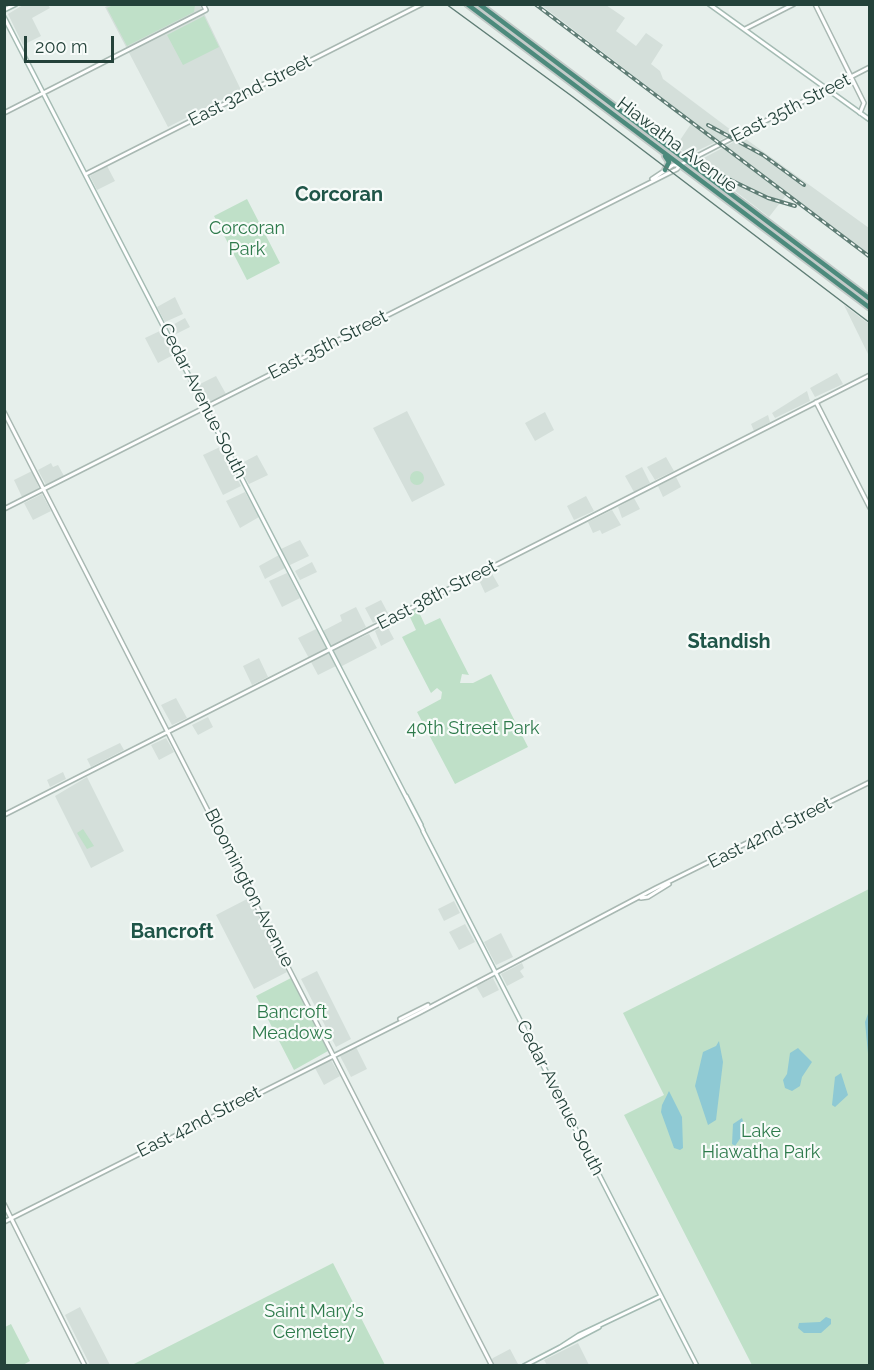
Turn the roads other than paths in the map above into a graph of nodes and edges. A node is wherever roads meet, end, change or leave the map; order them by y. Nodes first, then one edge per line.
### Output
1 (16, 4) edge
2 (203, 4) edge
3 (422, 4) edge
4 (479, 4) edge
5 (709, 4) edge
6 (794, 4) edge
7 (815, 4) edge
8 (415, 5) edge
9 (467, 5) edge
10 (4, 10) edge
11 (4, 16) edge
12 (745, 29) junction
13 (870, 68) edge
14 (851, 77) junction
15 (828, 89) junction
16 (44, 93) junction
17 (4, 113) edge
18 (860, 113) junction
19 (870, 120) edge
20 (662, 151) junction
21 (686, 162) junction
22 (680, 165) junction
23 (665, 170) junction
24 (86, 174) junction
25 (651, 180) junction
26 (870, 299) edge
27 (870, 308) edge
28 (870, 375) edge
29 (816, 402) junction
30 (206, 407) junction
31 (4, 412) edge
32 (45, 489) junction
33 (870, 508) edge
34 (4, 509) edge
35 (331, 650) junction
36 (170, 731) junction
37 (870, 782) edge
38 (4, 815) edge
39 (495, 972) junction
40 (334, 1054) junction
41 (4, 1204) edge
42 (11, 1218) junction
43 (4, 1221) edge
44 (661, 1296) junction
45 (85, 1365) edge
46 (492, 1365) edge
47 (524, 1365) edge
48 (697, 1365) edge

1 - 10 street
2 - 16 street
3 - 8 street, East 32nd Street
4 - 21 highway, Hiawatha Avenue
5 - 12 street
6 - 12 street
7 - 14 street
8 - 24 street, East 32nd Street
9 - 20 highway, Hiawatha Avenue
11 - 16 street, Cedar Avenue South
12 - 15 street
13 - 14 street, East 35th Street
14 - 15 street, East 35th Street
14 - 18 street
15 - 18 street
15 - 21 street, East 35th Street
16 - 17 street
16 - 24 street, Cedar Avenue South
18 - 19 street
20 - 22 highway, Hiawatha Avenue
20 - 23 highway
21 - 22 street, East 35th Street
21 - 26 highway, Hiawatha Avenue
22 - 23 street, East 35th Street
22 - 25 street, East 35th Street
22 - 27 highway, Hiawatha Avenue
23 - 25 street, East 35th Street
24 - 30 street, Cedar Avenue South
25 - 30 street, East 35th Street
28 - 29 street, East 38th Street
29 - 33 street
29 - 35 street, East 38th Street
30 - 32 street, East 35th Street
30 - 35 street, Cedar Avenue South
31 - 32 street, Bloomington Avenue
32 - 34 street, East 35th Street
32 - 36 street, Bloomington Avenue
35 - 36 street, East 38th Street
35 - 39 street, Cedar Avenue South
36 - 38 street, East 38th Street
36 - 40 street, Bloomington Avenue
37 - 39 street, East 42nd Street
39 - 40 street, East 42nd Street
39 - 44 street, Cedar Avenue South
40 - 42 street, East 42nd Street
40 - 46 street, Bloomington Avenue
41 - 42 street
42 - 43 street, East 42nd Street
42 - 45 street
44 - 47 street
44 - 48 street, Cedar Avenue South

